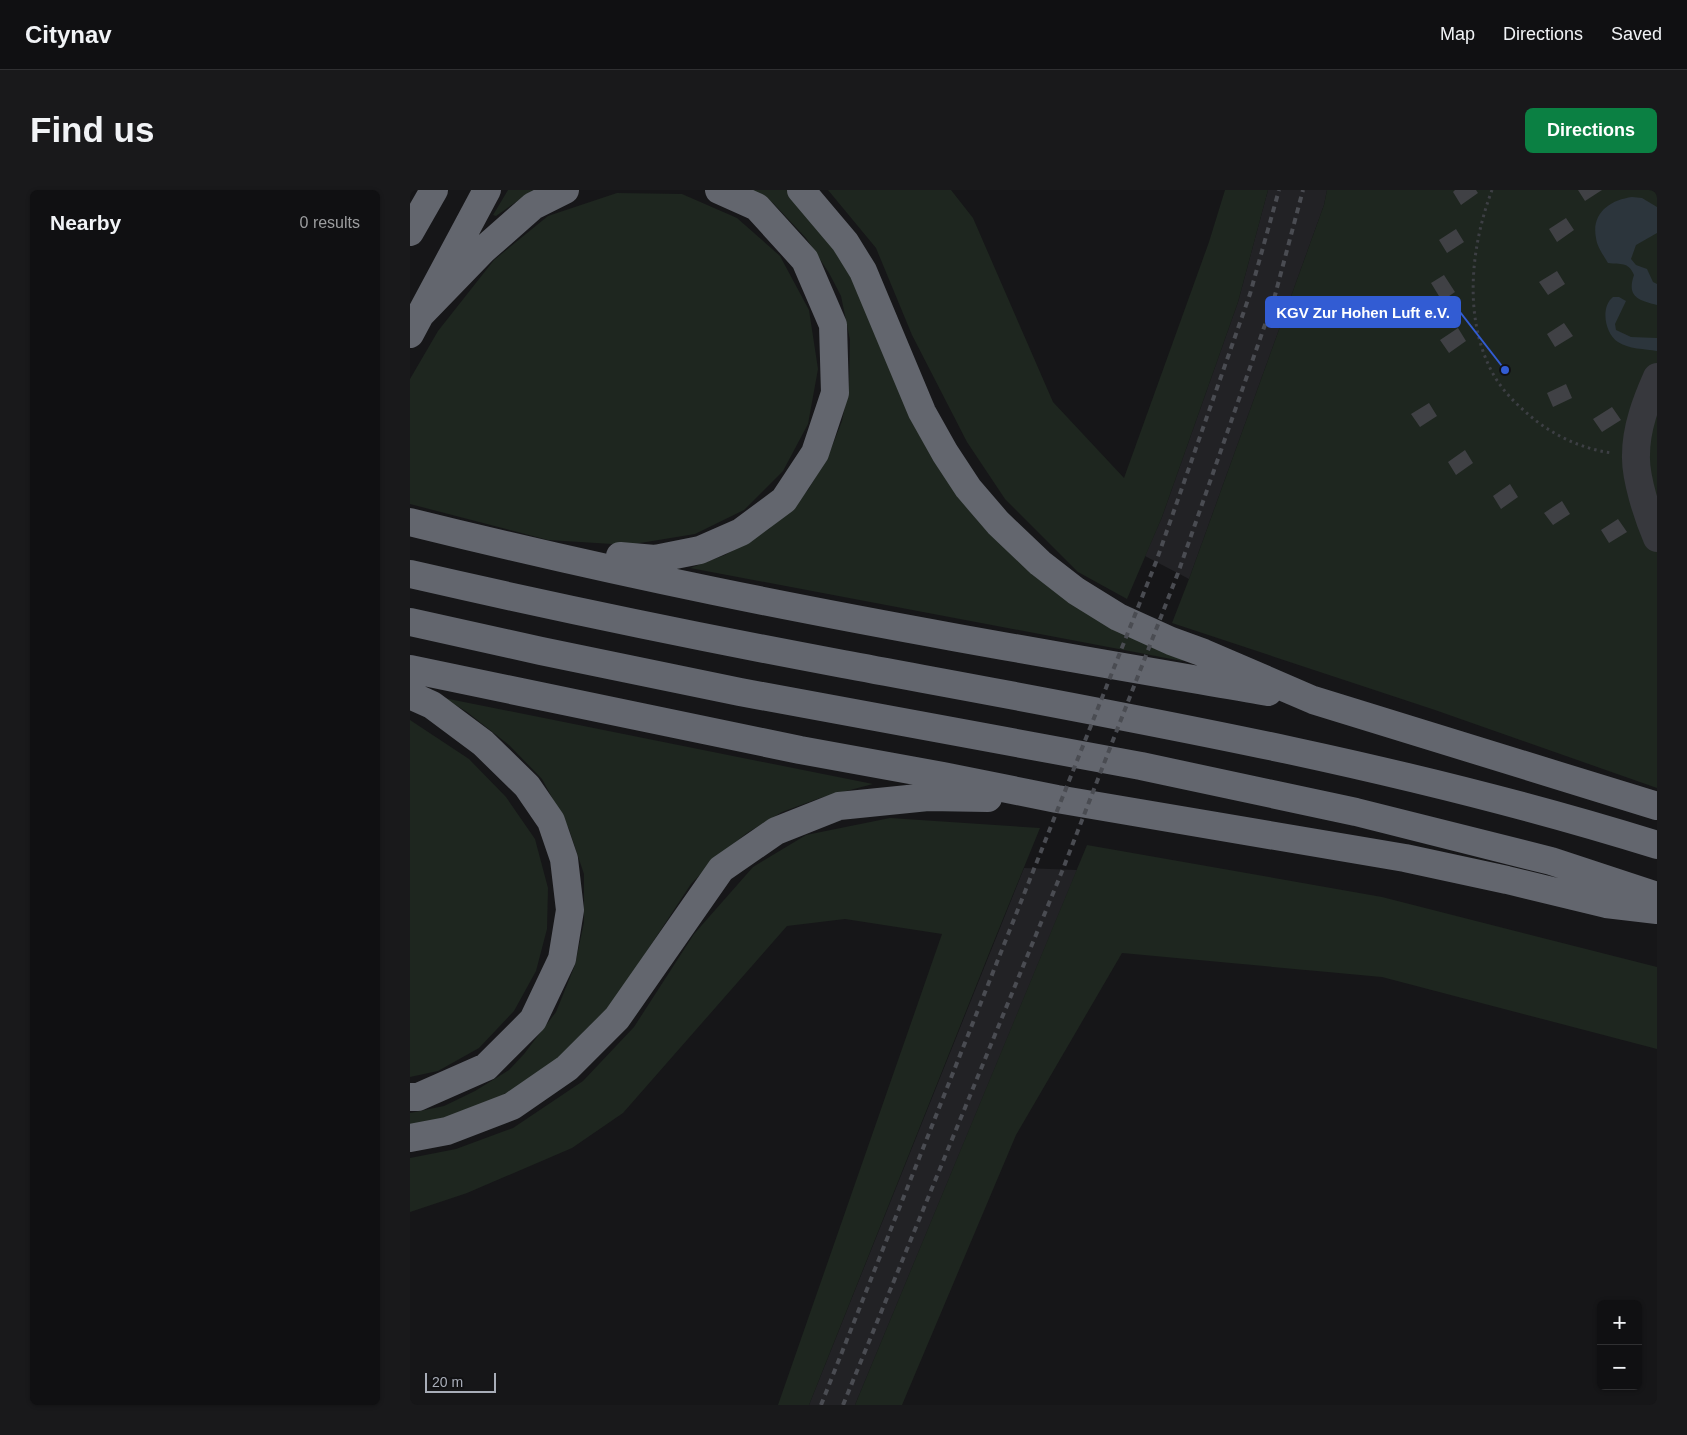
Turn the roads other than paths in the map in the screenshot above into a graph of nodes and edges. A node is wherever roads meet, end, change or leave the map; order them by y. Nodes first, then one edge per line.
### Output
1 (434, 190) edge
2 (488, 190) edge
3 (565, 190) edge
4 (719, 190) edge
5 (802, 190) edge
6 (410, 232) edge
7 (415, 325) edge
8 (1656, 378) edge
9 (410, 522) edge
10 (1657, 538) edge
11 (516, 548) junction
12 (410, 574) edge
13 (410, 622) edge
14 (410, 670) edge
15 (410, 695) edge
16 (1314, 700) junction
17 (1057, 799) junction
18 (1657, 806) edge
19 (1657, 845) edge
20 (1657, 896) edge
21 (1657, 910) edge
22 (410, 1098) edge
23 (410, 1138) edge

1 - 6 highway
2 - 7 highway
3 - 7 highway
4 - 11 highway
5 - 16 highway
8 - 10 lane
9 - 11 highway
11 - 16 highway
12 - 19 highway
13 - 20 highway
14 - 17 highway
15 - 22 highway
16 - 18 highway
17 - 21 highway
17 - 23 highway

